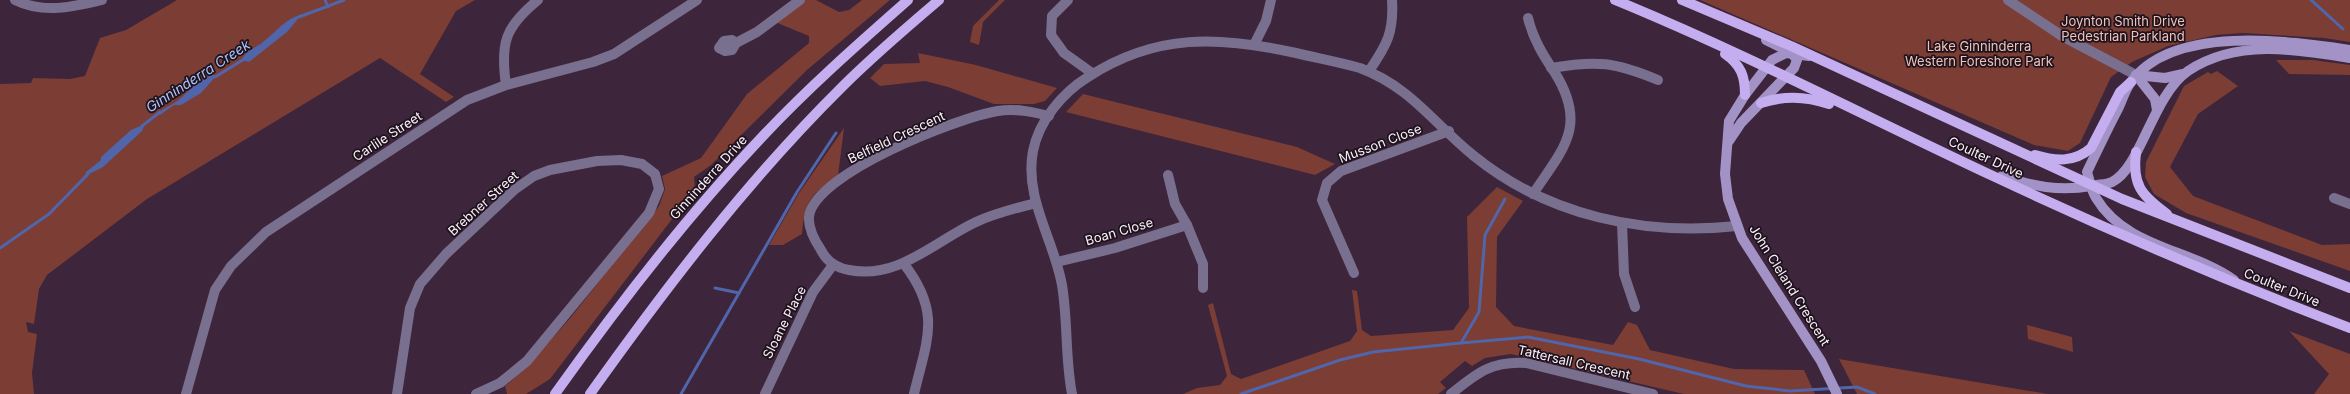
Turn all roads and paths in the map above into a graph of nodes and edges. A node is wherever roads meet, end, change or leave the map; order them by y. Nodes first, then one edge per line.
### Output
1 (14, 0) edge
2 (102, 0) edge
3 (538, 0) edge
4 (697, 0) edge
5 (908, 0) edge
6 (939, 0) edge
7 (1068, 0) edge
8 (1271, 0) edge
9 (1392, 0) edge
10 (1615, 0) edge
11 (1682, 0) edge
12 (2008, 0) edge
13 (797, 1) edge
14 (1528, 18) dead end
15 (1726, 18) junction
16 (1688, 30) junction
17 (736, 43) dead end
18 (1255, 43) junction
19 (2350, 50) edge
20 (1792, 53) junction
21 (1812, 56) junction
22 (2350, 58) edge
23 (1766, 67) junction
24 (1551, 68) junction
25 (1369, 71) junction
26 (2186, 72) junction
27 (1092, 73) junction
28 (1786, 77) junction
29 (2133, 78) junction
30 (1658, 80) dead end
31 (506, 85) junction
32 (1745, 94) junction
33 (1760, 103) junction
34 (2156, 110) junction
35 (1863, 114) junction
36 (1049, 116) junction
37 (1449, 131) junction
38 (1992, 140) junction
39 (1729, 141) junction
40 (2136, 152) junction
41 (1976, 168) junction
42 (1168, 175) dead end
43 (2092, 186) junction
44 (1533, 194) junction
45 (2334, 198) dead end
46 (1036, 203) junction
47 (2350, 204) edge
48 (1622, 223) junction
49 (1188, 225) junction
50 (2185, 225) junction
51 (1737, 226) junction
52 (1057, 262) junction
53 (904, 264) junction
54 (833, 265) junction
55 (1354, 273) dead end
56 (2242, 286) junction
57 (1203, 288) dead end
58 (2350, 288) edge
59 (1635, 307) dead end
60 (2350, 328) edge
61 (186, 394) edge
62 (397, 394) edge
63 (476, 394) edge
64 (555, 394) edge
65 (590, 394) edge
66 (765, 394) edge
67 (914, 394) edge
68 (1072, 394) edge
69 (1453, 394) edge
70 (1653, 394) edge
71 (1837, 394) edge

1 - 2 street
3 - 31 street
4 - 31 street, Carlile Street
5 - 64 main road, Ginninderra Drive
6 - 65 main road
7 - 27 street
8 - 18 street
9 - 25 street
10 - 16 main road, Coulter Drive
11 - 15 main road, Coulter Drive
12 - 29 street
13 - 17 street
14 - 24 street
15 - 20 main road, John Cleland Crescent
15 - 21 main road, Coulter Drive
16 - 23 main road, Coulter Drive
16 - 32 main road
18 - 25 street
18 - 27 street
19 - 29 main road
20 - 21 main road, John Cleland Crescent
20 - 23 main road, John Cleland Crescent
20 - 28 main road, John Cleland Crescent
21 - 38 main road, Coulter Drive
22 - 26 main road
23 - 28 main road, Coulter Drive
23 - 32 main road, John Cleland Crescent
24 - 30 street
24 - 44 street
25 - 37 street
26 - 29 main road
26 - 34 main road
27 - 36 street
28 - 33 main road, John Cleland Crescent
28 - 35 main road, Coulter Drive
29 - 34 main road
29 - 38 main road
29 - 43 main road
31 - 61 street, Carlile Street
32 - 39 main road, John Cleland Crescent
33 - 35 main road
33 - 39 main road, John Cleland Crescent
34 - 40 main road
35 - 41 main road, Coulter Drive
36 - 46 street
36 - 54 street, Belfield Crescent
37 - 44 street
37 - 55 street, Musson Close
38 - 43 main road, Coulter Drive
39 - 51 main road, John Cleland Crescent
40 - 43 main road
40 - 50 main road
41 - 43 main road
41 - 56 main road, Coulter Drive
42 - 49 street
43 - 50 main road, Coulter Drive
43 - 56 main road
44 - 48 street
45 - 47 street
46 - 52 street
46 - 53 street
48 - 51 street
48 - 59 street
49 - 52 street, Boan Close
49 - 57 street
50 - 58 main road, Coulter Drive
51 - 71 main road, John Cleland Crescent
52 - 68 street
53 - 54 street
53 - 67 street
54 - 66 street, Sloane Place
56 - 60 main road, Coulter Drive
62 - 63 street, Brebner Street
69 - 70 street, Tattersall Crescent

